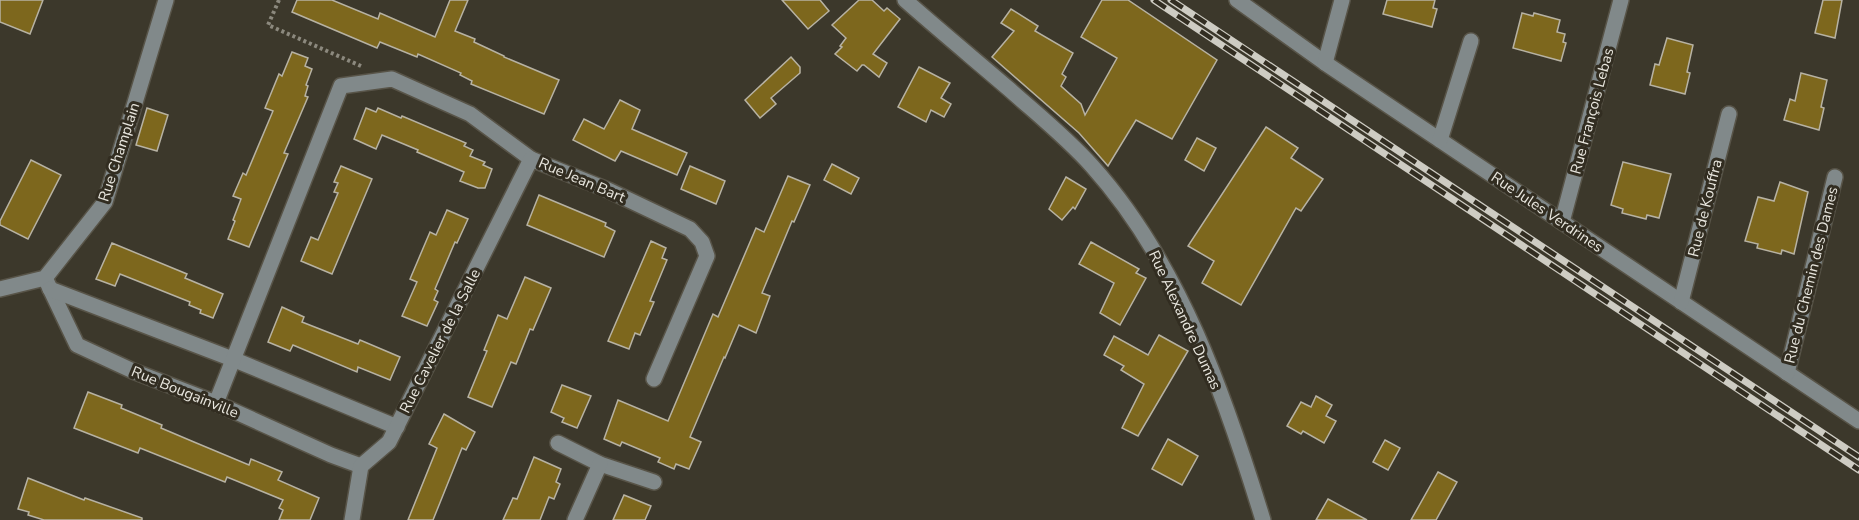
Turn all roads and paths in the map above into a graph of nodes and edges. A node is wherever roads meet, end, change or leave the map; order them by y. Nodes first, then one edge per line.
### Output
1 (166, 0) edge
2 (279, 0) edge
3 (905, 0) edge
4 (1237, 0) edge
5 (1342, 0) edge
6 (1621, 0) edge
7 (1471, 41) dead end
8 (1325, 63) junction
9 (392, 80) junction
10 (1729, 114) dead end
11 (1440, 140) junction
12 (531, 159) junction
13 (1835, 177) dead end
14 (1562, 222) junction
15 (48, 283) junction
16 (0, 289) edge
17 (1681, 302) junction
18 (235, 360) junction
19 (1787, 373) junction
20 (654, 379) dead end
21 (216, 403) junction
22 (1859, 422) edge
23 (397, 427) junction
24 (558, 443) dead end
25 (600, 464) junction
26 (361, 466) junction
27 (654, 482) dead end
28 (352, 520) edge
29 (575, 520) edge
30 (1263, 520) edge

1 - 15 street, Rue Champlain
2 - 9 path
3 - 30 street, Rue Alexandre Dumas
4 - 8 street, Rue Jules Verdrines
5 - 8 street
6 - 14 street, Rue François Lebas
7 - 11 street
8 - 11 street, Rue Jules Verdrines
9 - 12 street, Rue Jean Bart
9 - 18 street
10 - 17 street, Rue de Kouffra
11 - 14 street, Rue Jules Verdrines
12 - 20 street, Rue Jean Bart
12 - 23 street, Rue Cavelier de la Salle
13 - 19 street, Rue du Chemin des Dames
14 - 17 street, Rue Jules Verdrines
15 - 16 street
15 - 18 street
15 - 21 street, Rue Bougainville
17 - 19 street, Rue Jules Verdrines
18 - 21 street
18 - 23 street
19 - 22 street, Rue Jules Verdrines
21 - 26 street, Rue Bougainville
23 - 26 street, Rue Cavelier de la Salle
24 - 25 street
25 - 27 street
25 - 29 street
26 - 28 street

